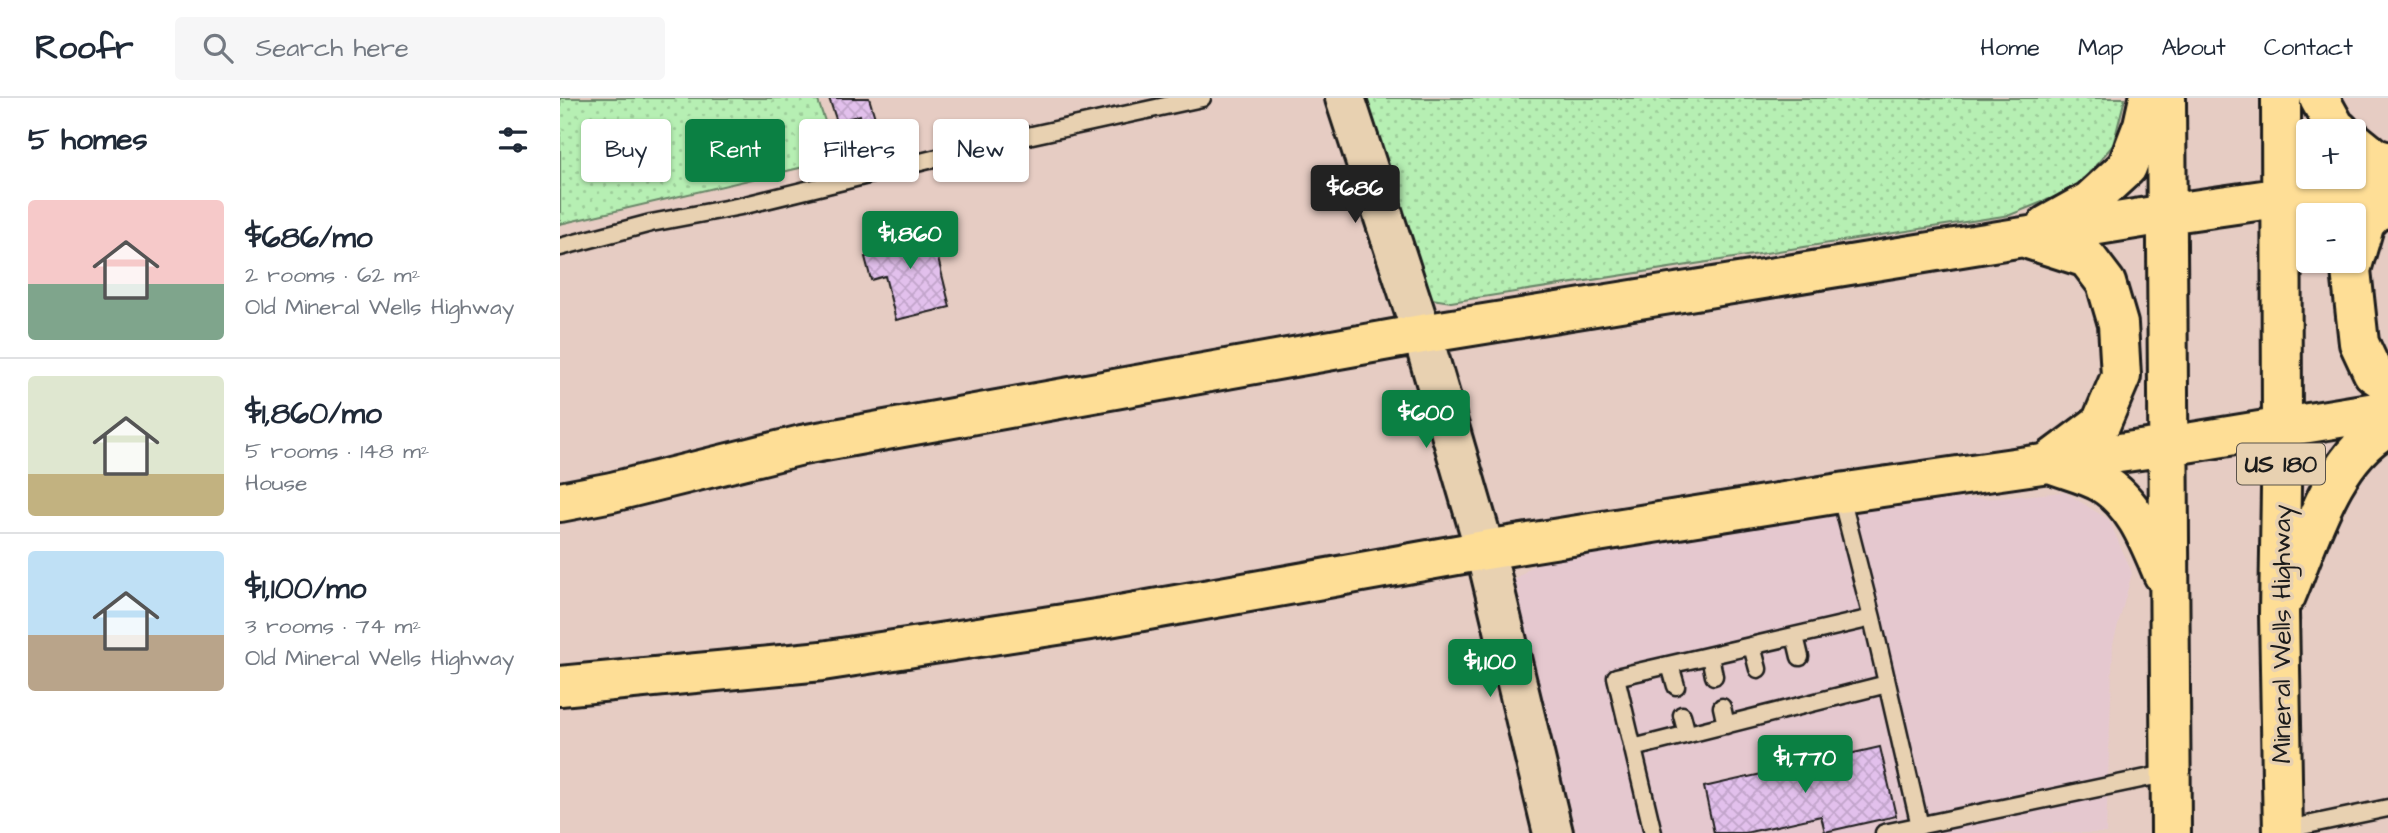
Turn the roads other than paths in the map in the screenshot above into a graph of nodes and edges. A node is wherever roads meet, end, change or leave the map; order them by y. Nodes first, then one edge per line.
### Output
1 (1202, 98) edge
2 (1345, 98) edge
3 (2149, 98) edge
4 (2166, 98) edge
5 (2281, 98) edge
6 (2319, 98) edge
7 (2331, 119) edge
8 (2366, 151) edge
9 (2388, 162) edge
10 (2388, 182) edge
11 (2281, 199) junction
12 (2388, 199) edge
13 (2166, 214) junction
14 (2023, 237) junction
15 (560, 247) edge
16 (1422, 334) junction
17 (2388, 383) edge
18 (2388, 410) edge
19 (2282, 427) junction
20 (2388, 427) edge
21 (2168, 446) junction
22 (2048, 462) junction
23 (1840, 493) junction
24 (560, 502) edge
25 (1485, 550) junction
26 (2169, 589) junction
27 (2279, 614) junction
28 (1872, 618) junction
29 (1795, 636) junction
30 (1752, 646) junction
31 (1710, 656) junction
32 (1800, 657) dead end
33 (1670, 665) junction
34 (1758, 669) dead end
35 (1714, 676) dead end
36 (1887, 684) junction
37 (560, 685) edge
38 (1676, 686) dead end
39 (1722, 707) dead end
40 (1682, 715) dead end
41 (1726, 724) junction
42 (1687, 734) junction
43 (1633, 748) junction
44 (2170, 774) junction
45 (2388, 808) edge
46 (1920, 826) junction
47 (2283, 831) edge
48 (1553, 833) edge
49 (1653, 833) edge
50 (1884, 833) edge
51 (2171, 833) edge

1 - 15 lane
2 - 16 street
3 - 14 main road
4 - 13 main road
5 - 11 main road, Mineral Wells Highway / US 180
6 - 7 main road
8 - 9 main road
10 - 11 main road
11 - 13 main road
11 - 19 main road, Mineral Wells Highway / US 180
12 - 17 main road
13 - 14 main road
13 - 21 main road
14 - 16 main road
14 - 22 main road
16 - 24 main road
16 - 25 street
18 - 19 main road
19 - 21 main road
19 - 27 main road, Mineral Wells Highway / US 180
20 - 27 main road
21 - 22 main road
21 - 26 main road
22 - 23 main road
22 - 26 main road
23 - 25 main road
23 - 28 lane
25 - 37 main road
25 - 48 street
26 - 44 main road
27 - 47 main road, Mineral Wells Highway / US 180
28 - 29 lane
28 - 36 lane
29 - 30 lane
29 - 32 lane
30 - 31 lane
30 - 34 lane
31 - 33 lane
31 - 35 lane
33 - 38 lane
33 - 43 lane
36 - 41 lane
36 - 46 lane
39 - 41 lane
40 - 42 lane
41 - 42 lane
42 - 43 lane
43 - 49 lane
44 - 46 lane
44 - 51 main road
45 - 47 lane
46 - 50 lane

